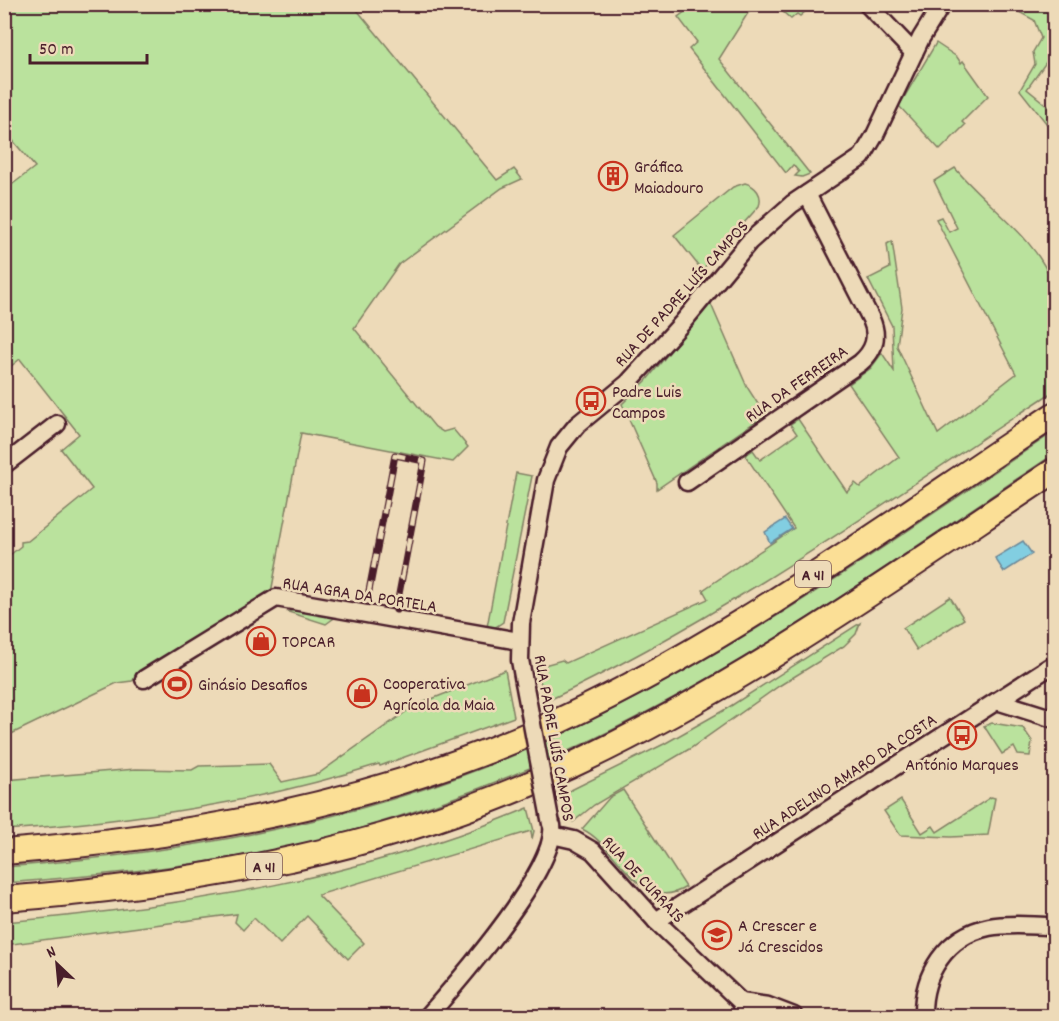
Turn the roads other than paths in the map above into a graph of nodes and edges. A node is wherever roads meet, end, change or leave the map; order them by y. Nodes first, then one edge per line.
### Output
1 (867, 4) edge
2 (942, 4) edge
3 (914, 53) junction
4 (807, 194) junction
5 (1054, 415) edge
6 (57, 424) dead end
7 (4, 465) edge
8 (1054, 471) edge
9 (687, 482) dead end
10 (519, 641) junction
11 (1054, 664) edge
12 (144, 679) dead end
13 (997, 701) junction
14 (1054, 719) edge
15 (552, 830) junction
16 (4, 852) edge
17 (4, 899) edge
18 (656, 921) junction
19 (1054, 926) edge
20 (743, 1009) edge
21 (428, 1017) edge
22 (794, 1017) edge
23 (923, 1017) edge

1 - 3 street
2 - 3 street, RUA DE PADRE LUÍS CAMPOS
3 - 4 street, RUA DE PADRE LUÍS CAMPOS
4 - 9 street, RUA DA FERREIRA
4 - 10 street, RUA DE PADRE LUÍS CAMPOS
5 - 16 highway, A 41
6 - 7 street
8 - 17 highway, A 41
10 - 12 street, RUA AGRA DA PORTELA
10 - 15 street, RUA PADRE LUÍS CAMPOS, bridge
11 - 13 street, RUA ADELINO AMARO DA COSTA
13 - 14 street
13 - 18 street, RUA ADELINO AMARO DA COSTA
15 - 18 street, RUA DE CURRAIS
15 - 21 street, RUA PADRE LUÍS CAMPOS
18 - 20 street, RUA DE CURRAIS
19 - 23 street
20 - 22 street

